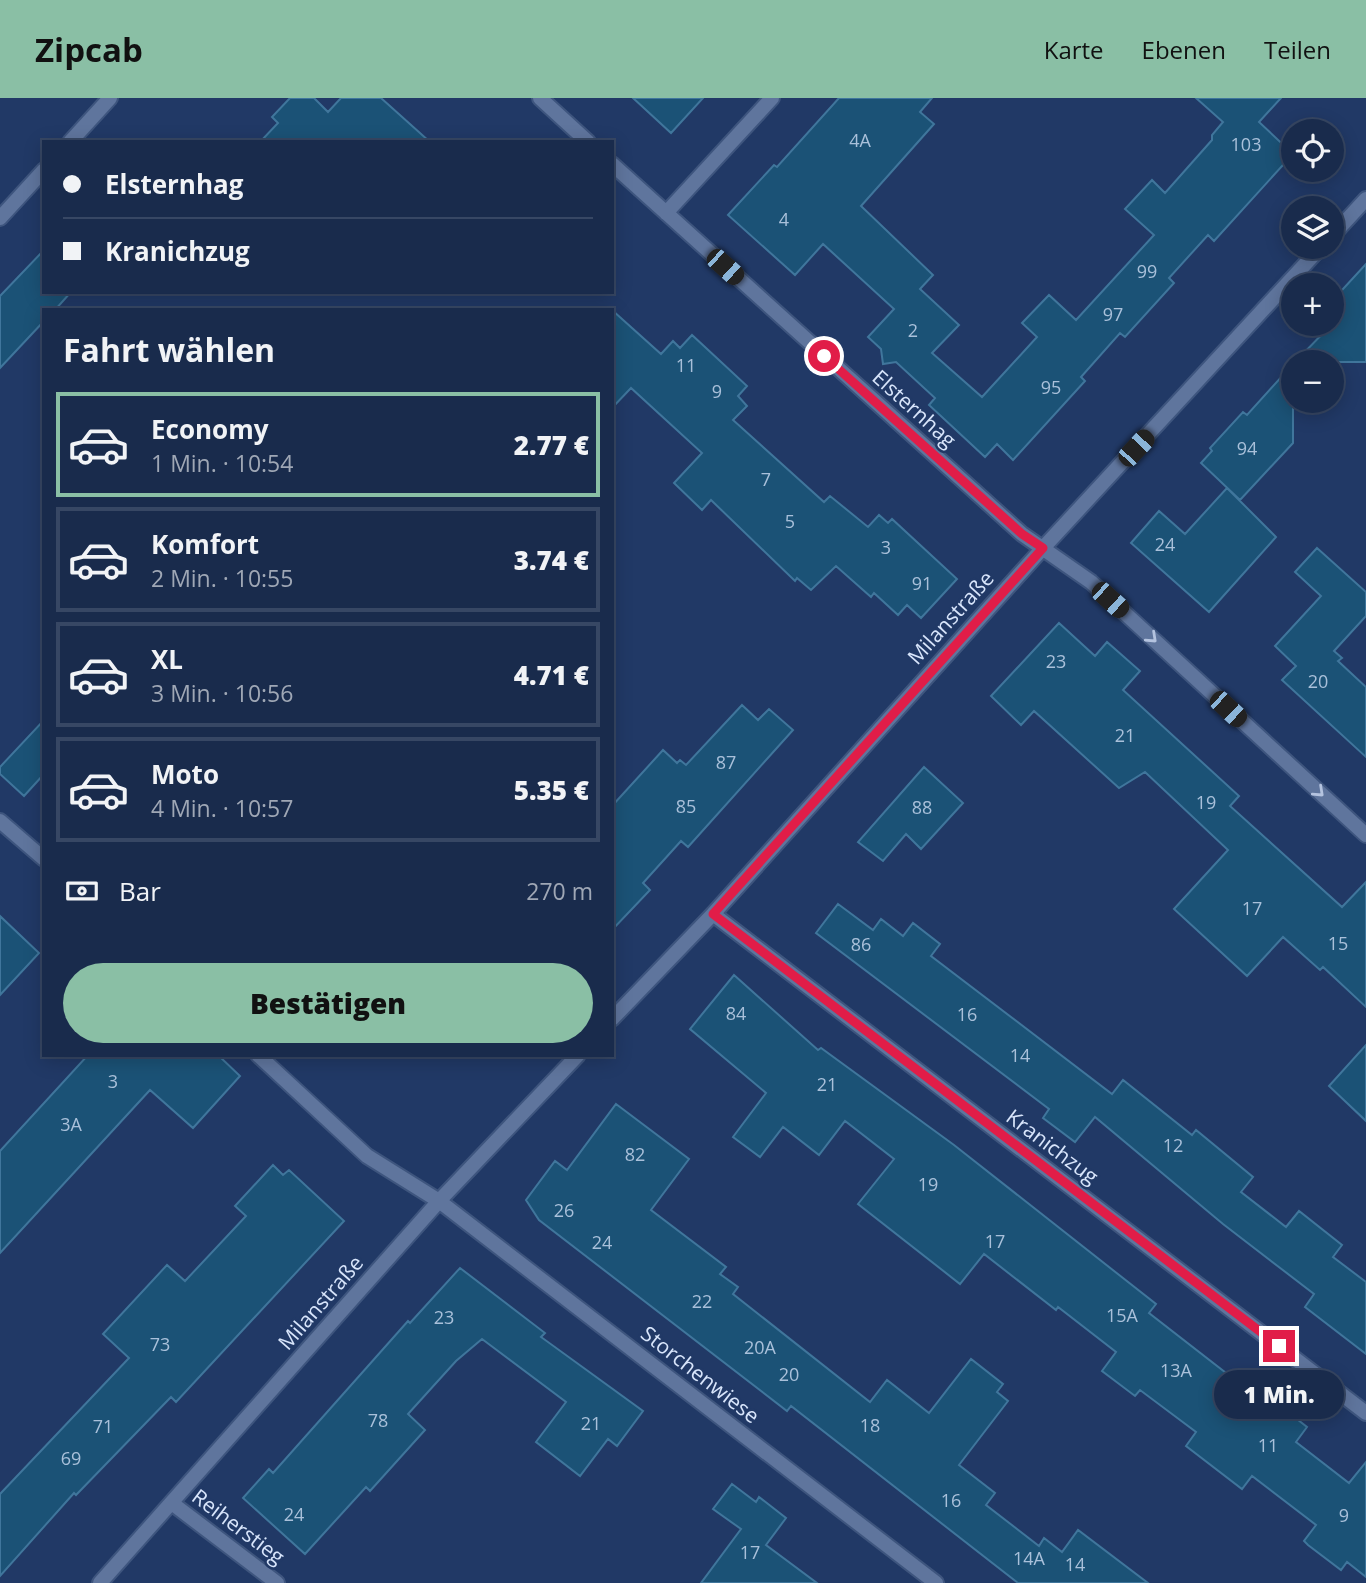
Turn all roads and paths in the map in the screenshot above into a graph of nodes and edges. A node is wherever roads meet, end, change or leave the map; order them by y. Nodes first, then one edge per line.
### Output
1 (110, 98) edge
2 (540, 98) edge
3 (772, 98) edge
4 (72, 140) edge
5 (586, 140) edge
6 (614, 166) edge
7 (42, 172) edge
8 (1366, 198) edge
9 (666, 213) junction
10 (0, 218) edge
11 (1344, 223) edge
12 (1310, 259) edge
13 (1043, 548) junction
14 (0, 821) edge
15 (1366, 835) edge
16 (42, 857) edge
17 (713, 914) junction
18 (614, 1017) edge
19 (260, 1057) edge
20 (576, 1057) edge
21 (439, 1201) junction
22 (1366, 1413) edge
23 (173, 1504) junction
24 (100, 1583) edge
25 (277, 1583) edge
26 (936, 1583) edge

1 - 4 street
2 - 5 street
3 - 9 street
6 - 9 street, Elsternhag
7 - 10 street
8 - 11 street
9 - 13 street, Elsternhag
12 - 13 street, Milanstraße
13 -> 15 street, Elsternhag
13 - 17 street, Milanstraße
14 - 16 street
17 - 18 street, Milanstraße
17 - 22 street, Kranichzug
19 - 21 street, Storchenwiese
20 - 21 street, Milanstraße
21 - 23 street, Milanstraße
21 - 26 street, Storchenwiese
23 - 24 street, Milanstraße
23 - 25 street, Reiherstieg

